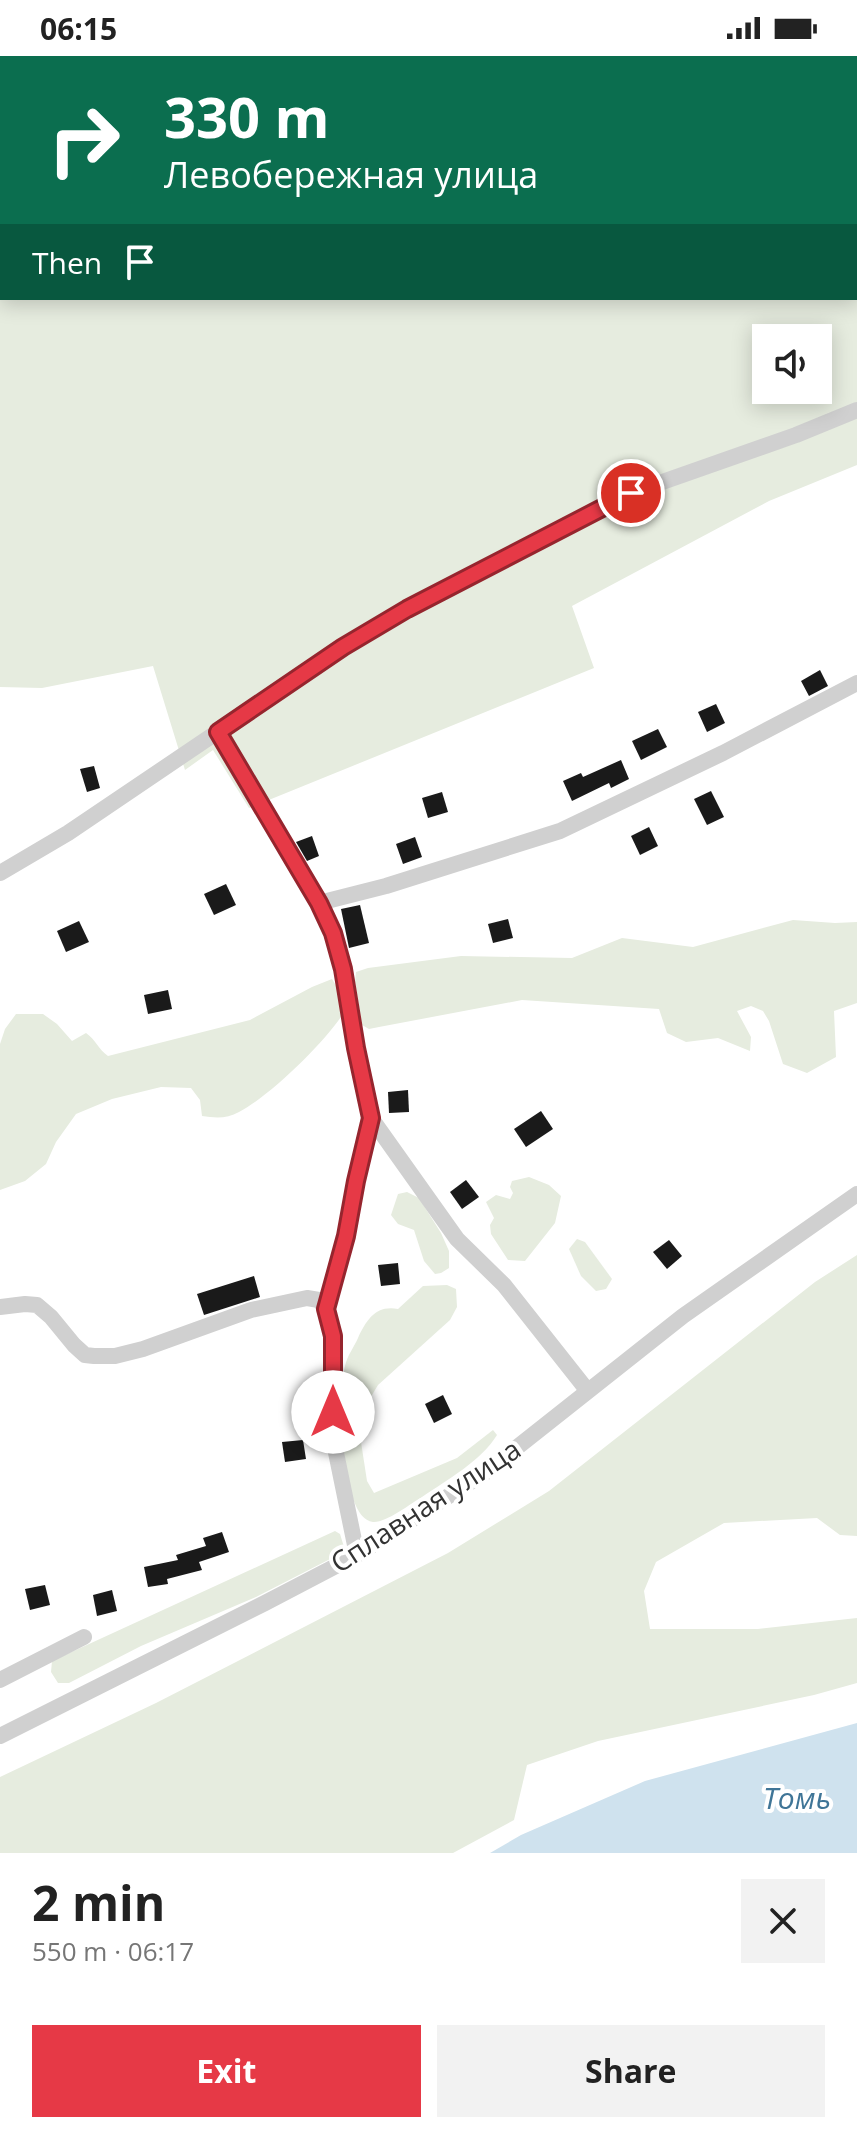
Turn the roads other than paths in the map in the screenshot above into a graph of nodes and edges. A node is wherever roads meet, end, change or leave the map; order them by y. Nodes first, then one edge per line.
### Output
1 (857, 410) edge
2 (857, 683) edge
3 (218, 732) junction
4 (0, 873) edge
5 (319, 903) junction
6 (371, 1118) junction
7 (857, 1194) edge
8 (0, 1307) edge
9 (326, 1309) junction
10 (587, 1390) junction
11 (357, 1555) junction
12 (84, 1637) dead end
13 (0, 1680) edge
14 (0, 1736) edge

1 - 3 street
2 - 5 street
3 - 4 street
3 - 5 street
5 - 6 street
6 - 9 street
6 - 10 street
7 - 10 street, Сплавная улица
8 - 9 street
9 - 11 street
10 - 11 street, Сплавная улица
11 - 14 street, Сплавная улица
12 - 13 street

